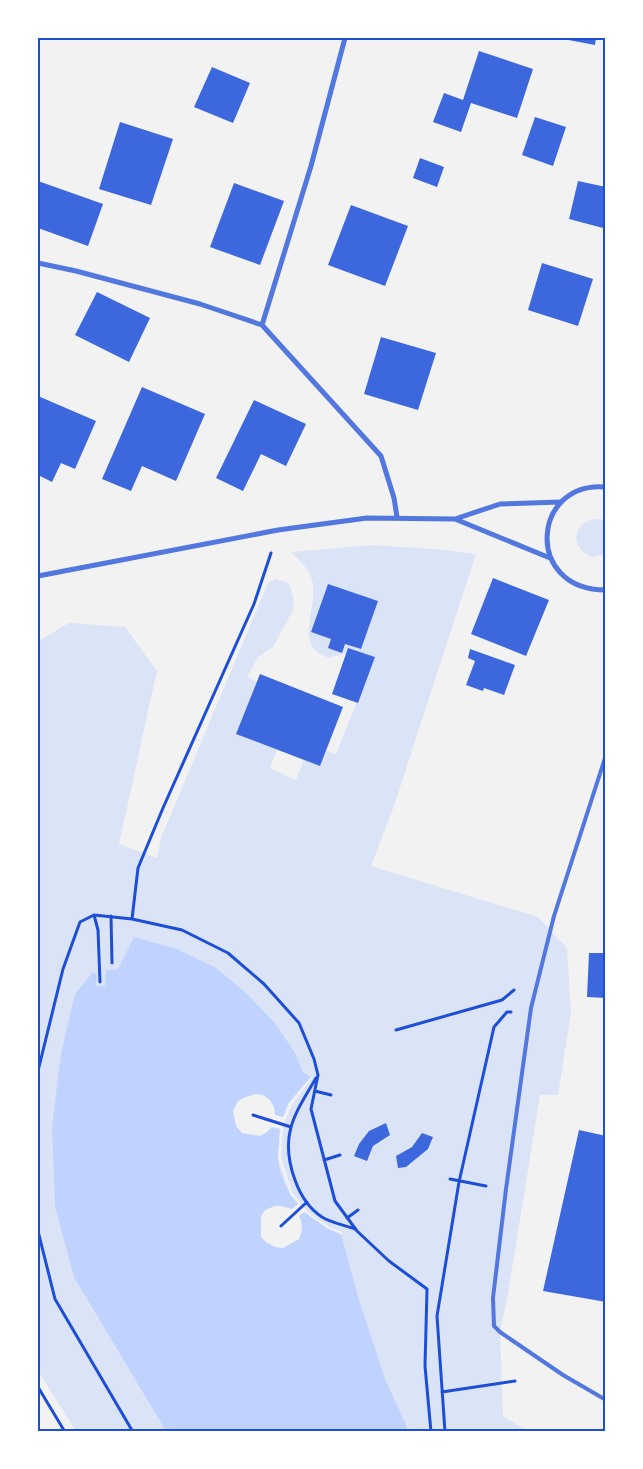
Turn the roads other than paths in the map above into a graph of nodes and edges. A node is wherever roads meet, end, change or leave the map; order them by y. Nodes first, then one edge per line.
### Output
1 (345, 38) edge
2 (38, 263) edge
3 (262, 325) junction
4 (606, 487) edge
5 (560, 502) junction
6 (397, 517) junction
7 (455, 519) junction
8 (550, 558) junction
9 (38, 576) edge
10 (606, 590) edge
11 (606, 755) edge
12 (606, 1400) edge

1 - 3 street
2 - 3 street
3 - 6 street
4 - 5 street
5 - 7 street
5 - 8 street
6 - 7 street
6 - 9 street
7 - 8 street
8 - 10 street
11 - 12 lane

